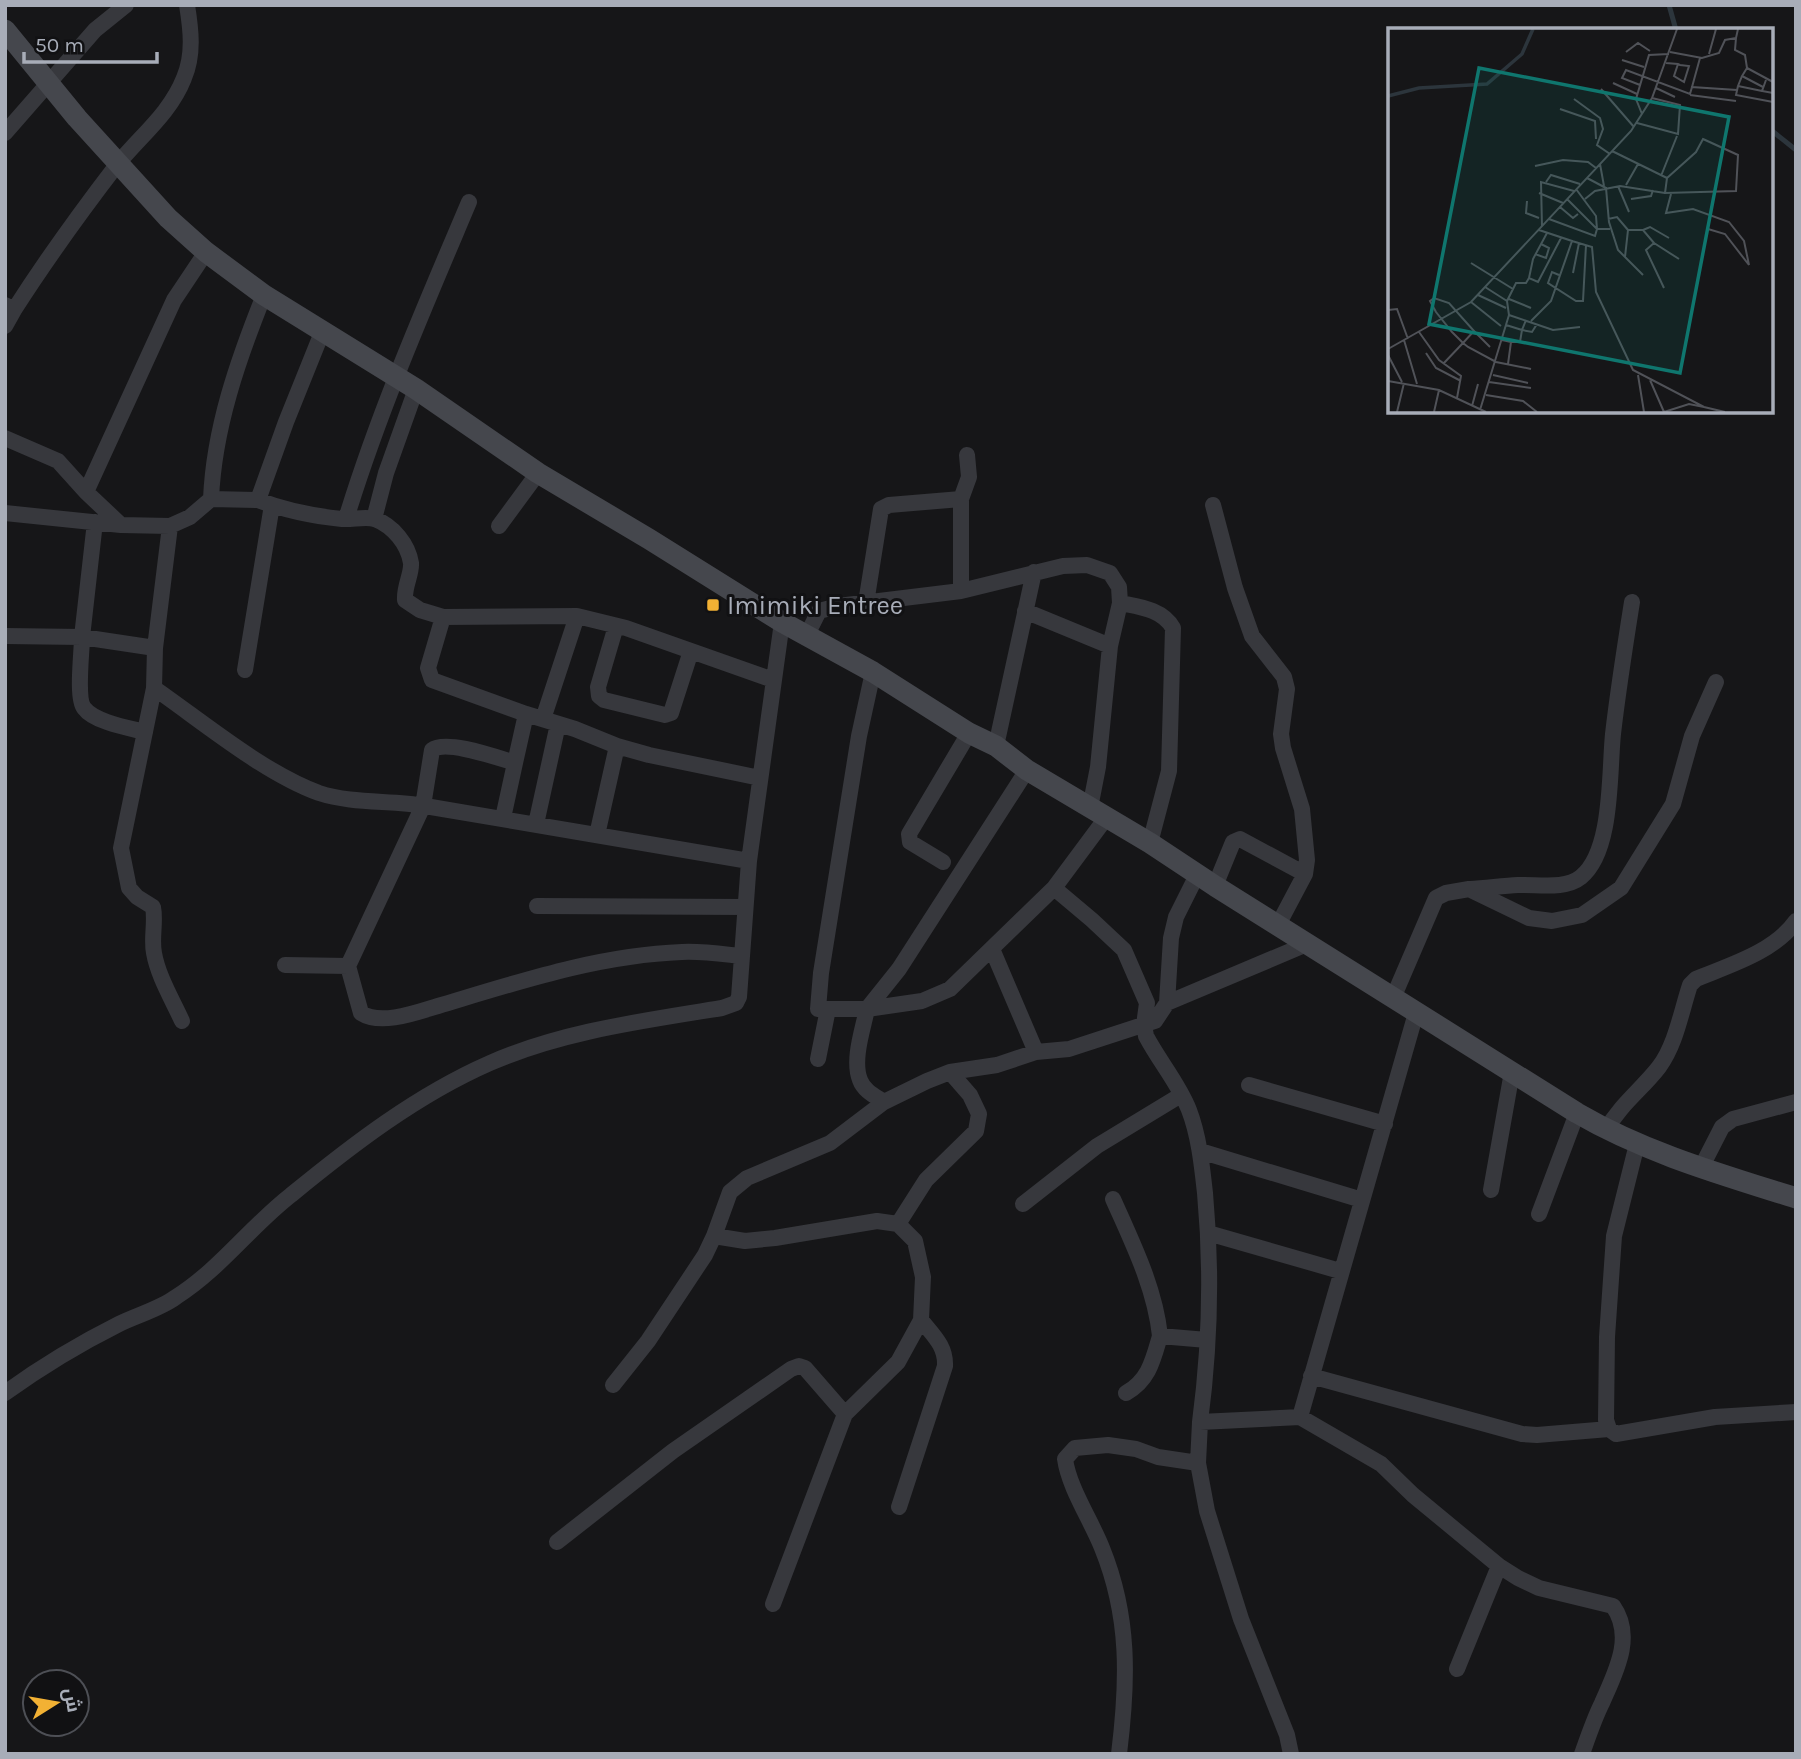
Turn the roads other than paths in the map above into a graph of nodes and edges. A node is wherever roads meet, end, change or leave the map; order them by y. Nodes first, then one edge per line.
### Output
1 (126, 5) edge
2 (187, 5) edge
3 (5, 30) edge
4 (48, 82) junction
5 (5, 134) edge
6 (119, 163) junction
7 (470, 202) dead end
8 (206, 252) junction
9 (264, 295) junction
10 (10, 307) edge
11 (5, 326) edge
12 (323, 330) junction
13 (397, 377) junction
14 (416, 389) junction
15 (5, 438) edge
16 (967, 455) dead end
17 (538, 472) junction
18 (86, 492) junction
19 (211, 499) junction
20 (961, 499) junction
21 (265, 503) junction
22 (1213, 505) dead end
23 (5, 513) edge
24 (346, 519) junction
25 (374, 519) junction
26 (95, 523) junction
27 (121, 525) junction
28 (170, 526) junction
29 (499, 526) dead end
30 (1034, 572) junction
31 (961, 592) junction
32 (1632, 602) dead end
33 (866, 603) junction
34 (1120, 603) junction
35 (1025, 611) junction
36 (578, 616) junction
37 (443, 617) junction
38 (782, 622) junction
39 (616, 626) junction
40 (807, 635) junction
41 (5, 636) edge
42 (82, 637) junction
43 (1110, 646) junction
44 (155, 648) junction
45 (691, 652) junction
46 (245, 670) dead end
47 (873, 672) junction
48 (774, 680) junction
49 (1716, 682) dead end
50 (154, 688) junction
51 (526, 715) junction
52 (550, 722) junction
53 (145, 732) junction
54 (969, 733) junction
55 (617, 746) junction
56 (996, 746) junction
57 (515, 763) junction
58 (1027, 770) junction
59 (760, 778) junction
60 (423, 806) junction
61 (1098, 813) junction
62 (503, 818) junction
63 (536, 824) junction
64 (597, 835) junction
65 (1150, 843) junction
66 (749, 861) junction
67 (943, 862) dead end
68 (1305, 874) junction
69 (1206, 880) junction
70 (1054, 888) junction
71 (1469, 889) junction
72 (537, 906) dead end
73 (745, 907) junction
74 (1796, 921) edge
75 (1278, 925) junction
76 (1307, 944) junction
77 (992, 949) junction
78 (741, 956) junction
79 (285, 965) dead end
80 (348, 965) junction
81 (1393, 998) junction
82 (1167, 1003) junction
83 (828, 1009) junction
84 (867, 1009) junction
85 (1416, 1013) junction
86 (182, 1021) dead end
87 (1144, 1025) junction
88 (1036, 1052) junction
89 (818, 1059) dead end
90 (950, 1072) junction
91 (1512, 1072) junction
92 (1249, 1084) dead end
93 (1181, 1095) junction
94 (884, 1102) junction
95 (1796, 1102) edge
96 (1577, 1113) junction
97 (1385, 1124) junction
98 (1606, 1130) junction
99 (1637, 1144) junction
100 (1200, 1151) junction
101 (1701, 1168) junction
102 (1491, 1190) dead end
103 (1796, 1198) edge
104 (1113, 1199) dead end
105 (1362, 1200) junction
106 (1023, 1204) dead end
107 (1539, 1214) dead end
108 (898, 1223) junction
109 (1208, 1233) junction
110 (715, 1236) junction
111 (1340, 1271) junction
112 (921, 1321) junction
113 (1160, 1336) junction
114 (1207, 1340) junction
115 (1311, 1376) junction
116 (613, 1385) dead end
117 (5, 1392) edge
118 (1126, 1393) dead end
119 (1796, 1412) edge
120 (845, 1414) junction
121 (1300, 1417) junction
122 (1200, 1422) junction
123 (1609, 1429) junction
124 (1198, 1463) junction
125 (899, 1507) dead end
126 (557, 1542) dead end
127 (1499, 1566) junction
128 (773, 1604) dead end
129 (1457, 1669) dead end
130 (1119, 1754) edge
131 (1291, 1754) edge
132 (1582, 1754) edge

1 - 4 street
2 - 6 street
3 - 4 street
4 - 5 street
4 - 6 street
6 - 8 street
6 - 10 street
7 - 13 street
8 - 9 street
8 - 18 street
9 - 12 street
9 - 19 street
10 - 11 street
12 - 13 street
12 - 21 street
13 - 14 street
13 - 24 street
14 - 17 street
14 - 25 street
15 - 18 street
16 - 20 street
17 - 29 street
17 - 38 street
18 - 27 street
19 - 21 street
19 - 28 street
20 - 31 street
20 - 33 street
21 - 24 street
21 - 46 street
22 - 68 street
23 - 26 street
24 - 25 street
25 - 37 street
26 - 27 street
26 - 42 street
27 - 28 street
28 - 44 street
30 - 31 street
30 - 34 street
30 - 35 street
31 - 33 street
32 - 71 street
33 - 40 street
34 - 43 street
34 - 65 street
35 - 43 street
35 - 56 street
36 - 37 street
36 - 39 street
36 - 52 street
37 - 51 street
38 - 40 street
38 - 48 street
39 - 45 street
39 - 45 street
40 - 47 street
41 - 42 street
42 - 44 street
42 - 53 street
43 - 61 street
44 - 50 street
45 - 48 street
47 - 54 street
47 - 83 street
48 - 59 street
49 - 71 street
50 - 53 street
50 - 60 street
51 - 52 street
51 - 57 street
52 - 55 street
52 - 63 street
53 - 86 street
54 - 56 street
54 - 67 street
55 - 59 street
55 - 64 street
56 - 58 street
57 - 60 street
57 - 62 street
58 - 61 street
58 - 84 street
59 - 66 street
60 - 62 street
60 - 80 street
61 - 65 street
61 - 70 street
62 - 63 street
63 - 64 street
64 - 66 street
65 - 69 street
66 - 73 street
68 - 69 street
68 - 75 street
69 - 75 street
69 - 82 street
70 - 77 street
70 - 87 street
71 - 81 street
72 - 73 street
73 - 78 street
74 - 98 street
75 - 76 street
76 - 81 street
76 - 82 street
77 - 84 street
77 - 88 street
78 - 80 street
78 - 117 street
79 - 80 street
81 - 85 street
82 - 87 street
83 - 84 street
83 - 89 street
84 - 94 street
85 - 91 street
85 - 97 street
87 - 88 street
87 - 93 street
88 - 90 street
90 - 94 street
90 - 108 street
91 - 96 street
91 - 102 street
92 - 97 street
93 - 100 street
93 - 106 street
94 - 110 street
95 - 101 street
96 - 98 street
96 - 107 street
97 - 105 street
98 - 99 street
99 - 101 street
99 - 123 street
100 - 105 street
100 - 109 street
101 - 103 street
104 - 113 street
105 - 111 street
108 - 110 street
108 - 112 street
109 - 111 street
109 - 114 street
110 - 116 street
111 - 115 street
112 - 120 street
112 - 125 street
113 - 114 street
113 - 118 street
114 - 122 street
115 - 121 street
115 - 123 street
119 - 123 street
120 - 126 street
120 - 128 street
121 - 122 street
121 - 127 street
122 - 124 street
124 - 130 street
124 - 131 street
127 - 129 street
127 - 132 street

